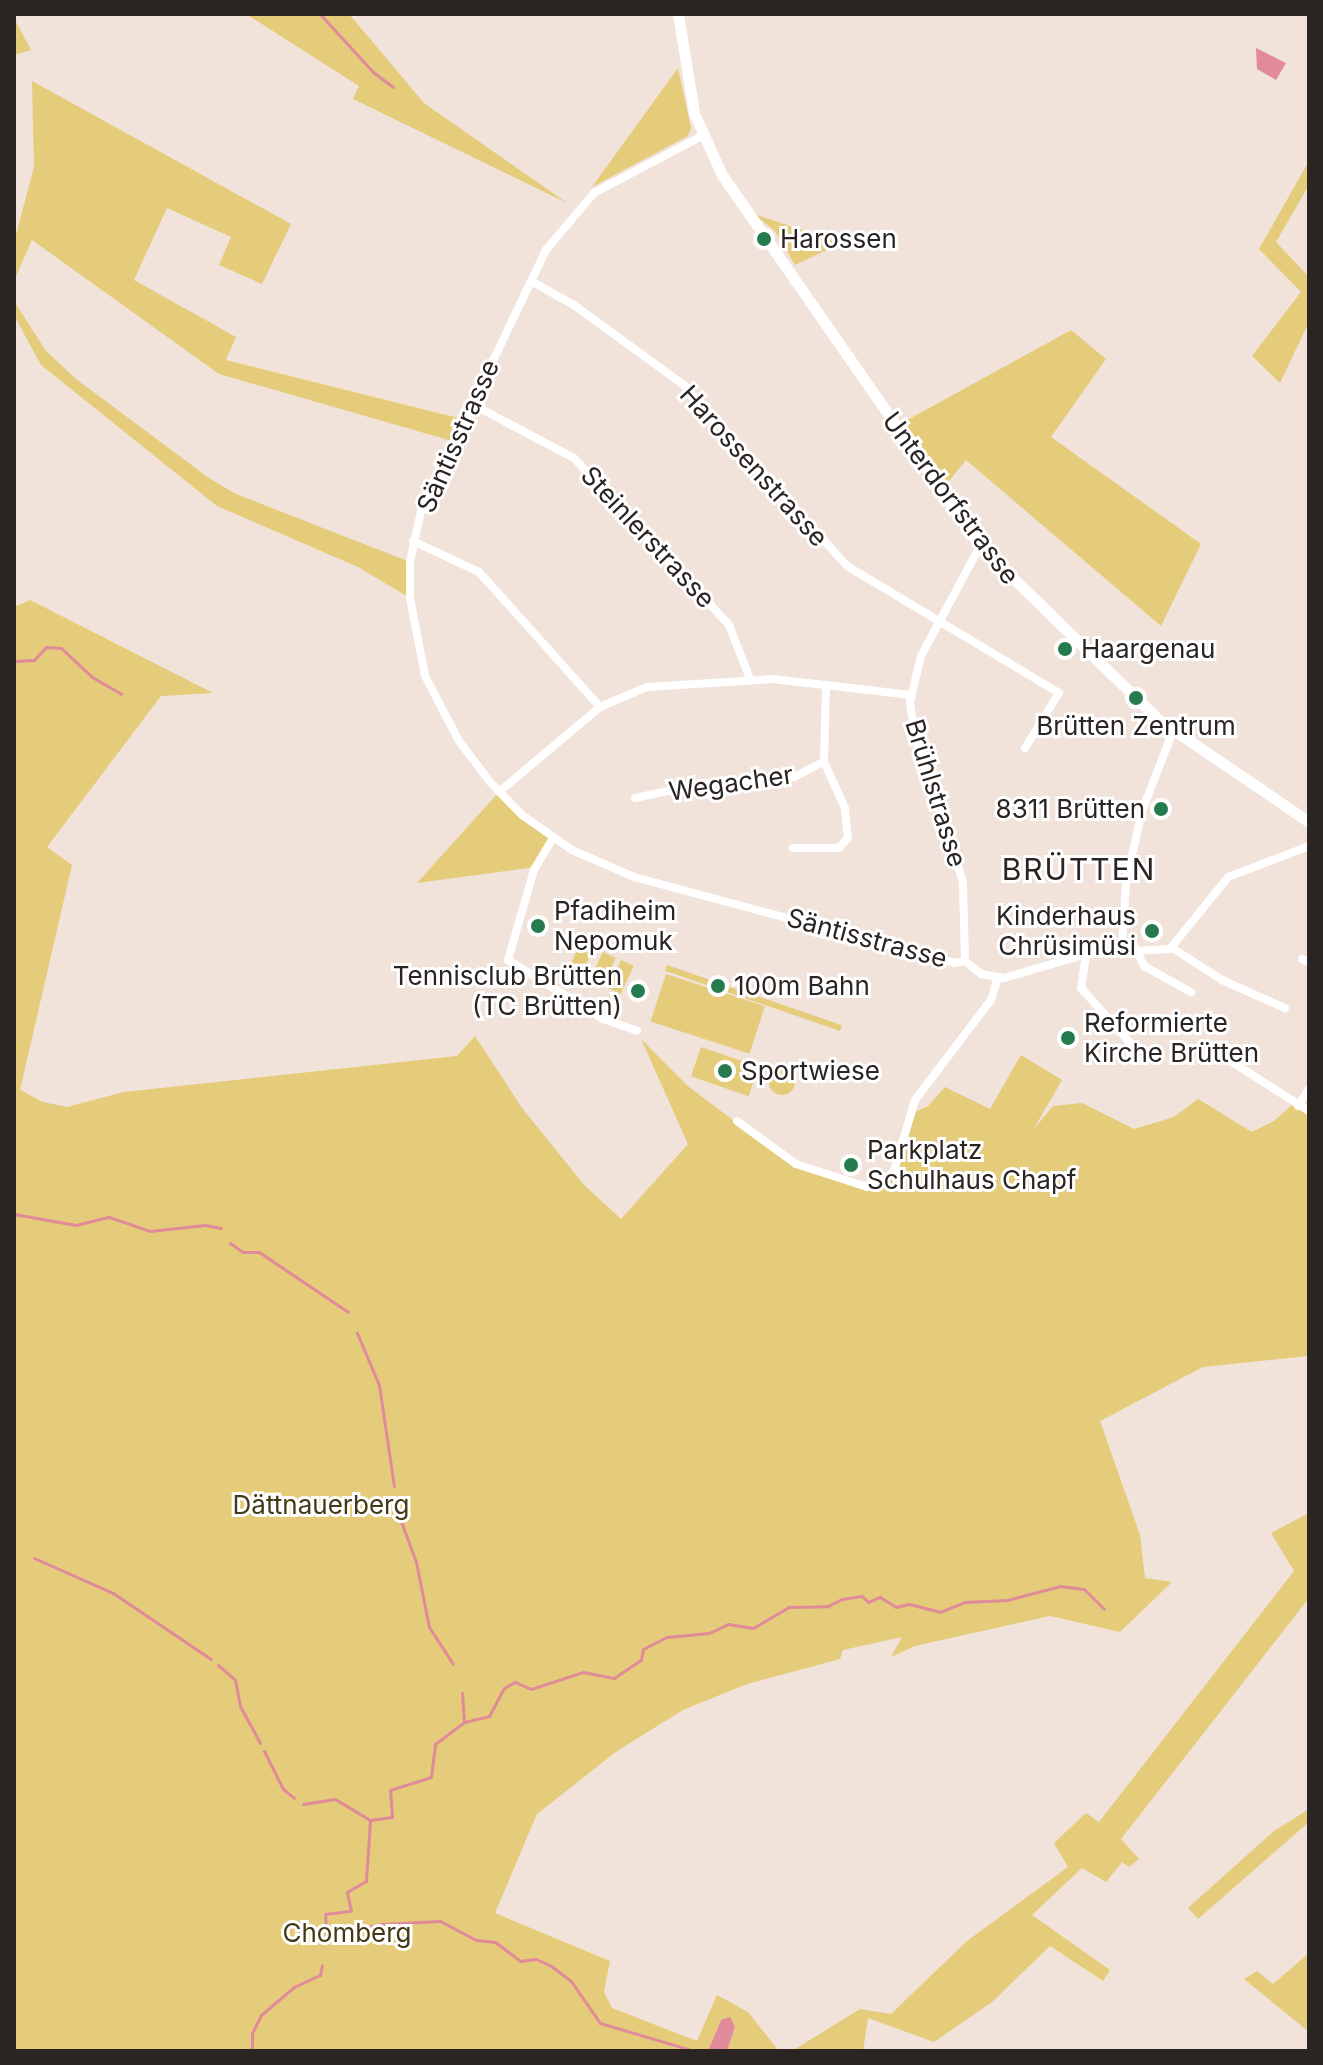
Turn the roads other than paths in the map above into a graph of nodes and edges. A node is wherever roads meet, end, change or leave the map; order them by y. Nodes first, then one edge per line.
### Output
1 (678, 14) edge
2 (702, 136) junction
3 (531, 281) junction
4 (470, 403) junction
5 (413, 541) junction
6 (980, 546) junction
7 (939, 620) junction
8 (750, 679) junction
9 (826, 687) junction
10 (911, 695) junction
11 (600, 707) junction
12 (1173, 731) junction
13 (1025, 748) dead end
14 (824, 762) junction
15 (499, 792) junction
16 (635, 798) dead end
17 (1309, 822) edge
18 (553, 838) junction
19 (1309, 846) edge
20 (793, 848) dead end
21 (1171, 947) junction
22 (1122, 949) junction
23 (1136, 949) junction
24 (1086, 954) junction
25 (965, 961) junction
26 (998, 977) junction
27 (1191, 992) dead end
28 (1285, 1008) dead end
29 (637, 1031) dead end
30 (1134, 1047) dead end
31 (1210, 1048) dead end
32 (1309, 1089) edge
33 (1295, 1105) junction
34 (1309, 1111) edge
35 (737, 1121) dead end

1 - 2 street, Unterdorfstrasse
2 - 3 street, Säntisstrasse
2 - 6 street, Unterdorfstrasse
3 - 4 street, Säntisstrasse
3 - 7 street, Harossenstrasse
4 - 5 street, Säntisstrasse
4 - 8 street, Steinlerstrasse
5 - 11 street
5 - 15 street, Säntisstrasse
6 - 7 street, Brühlstrasse
6 - 12 street, Unterdorfstrasse
7 - 10 street, Brühlstrasse
7 - 13 street, Harossenstrasse
8 - 9 street
8 - 11 street
9 - 10 street
9 - 14 street, Wegacher
10 - 25 street, Brühlstrasse
11 - 15 street
12 - 17 street, Unterdorfstrasse
12 - 22 street
14 - 16 street, Wegacher
14 - 20 street, Wegacher
15 - 18 street, Säntisstrasse
18 - 25 street, Säntisstrasse
18 - 29 street
19 - 21 street
21 - 23 street
21 - 28 street
22 - 23 street
22 - 24 street
23 - 27 street
24 - 26 street
24 - 30 street
25 - 26 street, Säntisstrasse
26 - 35 street
31 - 33 street
32 - 33 street
33 - 34 street

